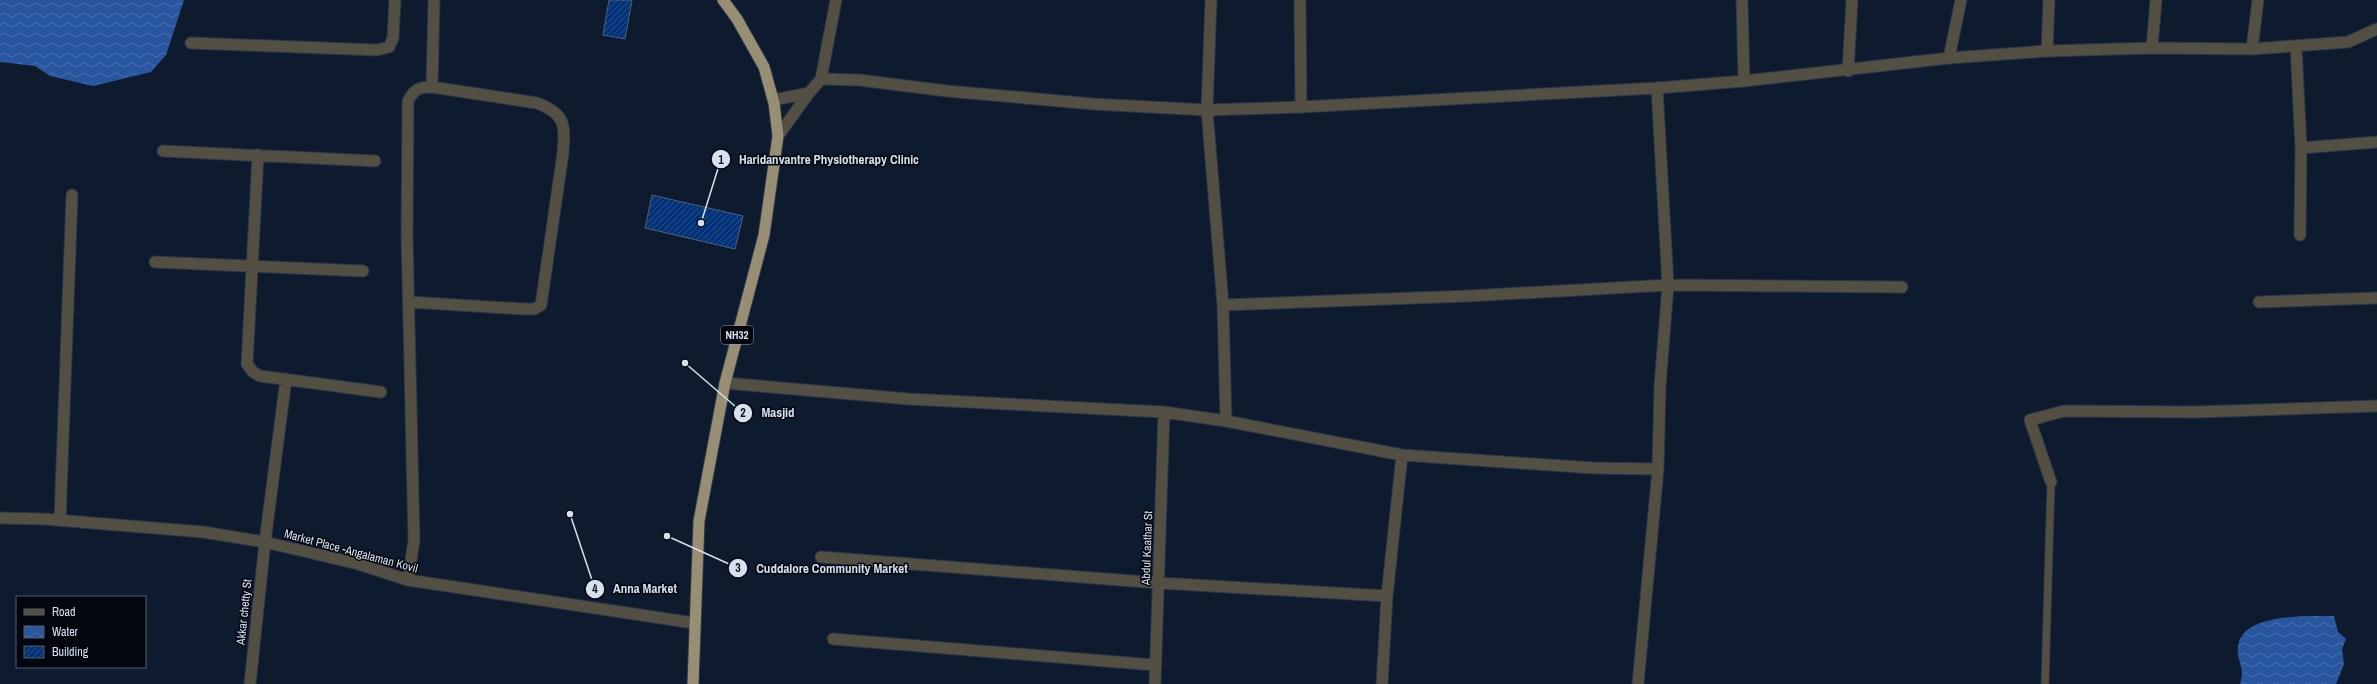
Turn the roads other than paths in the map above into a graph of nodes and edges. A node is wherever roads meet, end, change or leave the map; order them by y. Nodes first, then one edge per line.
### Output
1 (395, 0) edge
2 (434, 0) edge
3 (723, 0) edge
4 (836, 0) edge
5 (1211, 0) edge
6 (1300, 0) edge
7 (1742, 0) edge
8 (1852, 0) edge
9 (1960, 0) edge
10 (2049, 0) edge
11 (2156, 0) edge
12 (2258, 0) edge
13 (2377, 29) edge
14 (191, 43) dead end
15 (2296, 46) junction
16 (2152, 48) junction
17 (2252, 49) junction
18 (2047, 52) junction
19 (1950, 58) junction
20 (1848, 71) junction
21 (821, 79) junction
22 (1744, 81) junction
23 (432, 86) junction
24 (1657, 88) junction
25 (809, 93) junction
26 (772, 97) junction
27 (1301, 107) junction
28 (1207, 110) junction
29 (778, 136) junction
30 (2377, 142) edge
31 (2301, 148) junction
32 (163, 150) dead end
33 (258, 155) junction
34 (375, 161) dead end
35 (72, 195) dead end
36 (2300, 235) dead end
37 (156, 262) dead end
38 (251, 266) junction
39 (363, 271) dead end
40 (1668, 285) junction
41 (1902, 287) dead end
42 (2377, 298) edge
43 (409, 302) junction
44 (2259, 302) dead end
45 (1223, 305) junction
46 (286, 379) junction
47 (725, 383) junction
48 (381, 392) dead end
49 (2377, 406) edge
50 (1164, 412) junction
51 (1226, 421) junction
52 (1402, 455) junction
53 (1658, 470) junction
54 (2051, 482) joint
55 (0, 518) edge
56 (60, 520) junction
57 (264, 542) junction
58 (821, 557) dead end
59 (408, 580) junction
60 (1159, 583) junction
61 (1387, 596) junction
62 (694, 623) junction
63 (833, 639) dead end
64 (1155, 665) junction
65 (250, 684) edge
66 (693, 684) edge
67 (1155, 684) edge
68 (1382, 684) edge
69 (1638, 684) edge
70 (2045, 684) edge

1 - 14 street
2 - 23 street
3 - 26 highway, NH32
4 - 21 street
5 - 28 street
6 - 27 street
7 - 22 street
8 - 20 street
9 - 19 street
10 - 18 street
11 - 16 street
12 - 17 street
13 - 15 street
15 - 17 street
15 - 31 street
16 - 17 street
16 - 18 street
18 - 19 street
19 - 20 street
20 - 22 street
21 - 25 street
21 - 28 street
22 - 24 street
23 - 43 street
23 - 43 street
24 - 27 street
24 - 40 street
25 - 26 street
25 - 29 street
26 - 29 highway, NH32
27 - 28 street
28 - 45 street
29 - 47 highway, NH32
30 - 31 street
31 - 36 street
32 - 33 street
33 - 34 street
33 - 38 street
35 - 56 street
37 - 38 street
38 - 39 street
38 - 46 street
40 - 41 street
40 - 45 street
40 - 53 street
42 - 44 street
43 - 59 street
45 - 51 street
46 - 48 street
46 - 57 street, Akkar chetty St
47 - 50 street
47 - 62 highway, NH32
49 - 54 street
50 - 51 street
50 - 60 street, Abdul Kaathar St
51 - 52 street
52 - 53 street
52 - 61 street
53 - 69 street
54 - 70 lane
55 - 56 street, Market Place -Angalaman Kovil
56 - 57 street, Market Place -Angalaman Kovil
57 - 59 street, Market Place -Angalaman Kovil
57 - 65 street, Akkar chetty St
58 - 60 street
59 - 62 street, Market Place -Angalaman Kovil
60 - 61 street
60 - 64 street, Abdul Kaathar St
61 - 68 street
62 - 66 highway, NH32
63 - 64 street
64 - 67 street, Abdul Kaathar St

